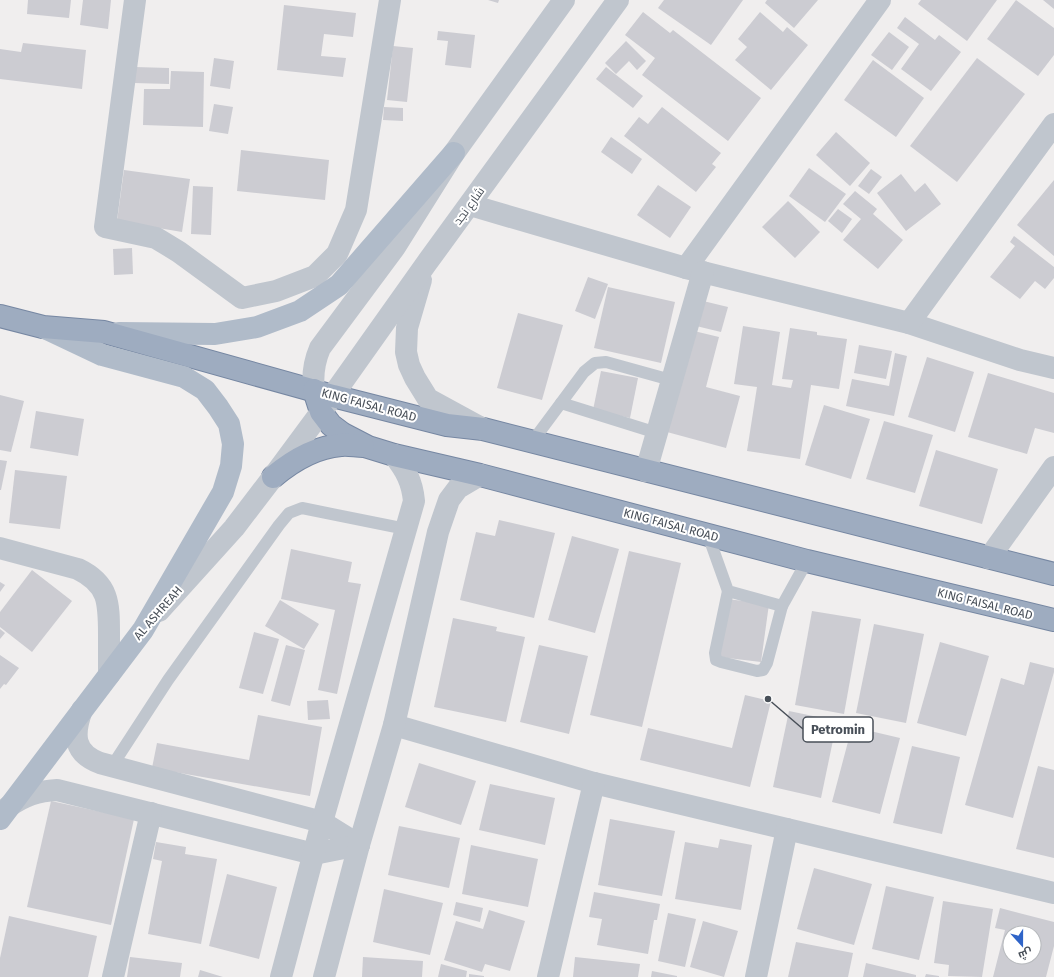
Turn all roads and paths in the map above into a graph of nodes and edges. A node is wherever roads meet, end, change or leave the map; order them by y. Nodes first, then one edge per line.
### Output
1 (135, 0) edge
2 (390, 0) edge
3 (564, 0) edge
4 (618, 0) edge
5 (880, 0) edge
6 (1054, 124) edge
7 (454, 153) junction
8 (470, 204) junction
9 (426, 264) junction
10 (694, 270) junction
11 (0, 316) edge
12 (909, 323) junction
13 (43, 327) junction
14 (104, 332) junction
15 (1054, 368) edge
16 (672, 380) junction
17 (322, 399) junction
18 (561, 403) junction
19 (483, 429) junction
20 (657, 433) junction
21 (532, 442) junction
22 (368, 447) junction
23 (394, 455) junction
24 (1054, 467) edge
25 (646, 470) junction
26 (480, 475) junction
27 (273, 476) junction
28 (406, 529) junction
29 (438, 532) junction
30 (708, 535) junction
31 (0, 548) edge
32 (989, 558) junction
33 (807, 561) junction
34 (1054, 574) edge
35 (728, 592) junction
36 (782, 606) junction
37 (1054, 620) edge
38 (143, 630) junction
39 (109, 675) junction
40 (82, 710) junction
41 (394, 725) junction
42 (112, 766) junction
43 (594, 784) junction
44 (4, 813) edge
45 (151, 813) junction
46 (322, 822) junction
47 (787, 829) junction
48 (360, 845) junction
49 (314, 854) junction
50 (1054, 893) edge
51 (113, 977) edge
52 (282, 977) edge
53 (324, 977) edge
54 (548, 977) edge
55 (756, 977) edge

1 - 2 street
3 - 7 street
4 - 8 street, شارع نجد
5 - 10 street
6 - 12 street
7 - 14 main road
7 - 17 street
8 - 9 street, شارع نجد
8 - 10 street
9 - 17 street, شارع نجد
9 - 19 street
10 - 12 street
10 - 16 street
11 - 13 highway, KING FAISAL ROAD
12 - 15 street
13 - 14 highway, KING FAISAL ROAD
13 - 38 main road
14 - 17 highway, KING FAISAL ROAD
16 - 18 lane
16 - 20 street
17 - 19 highway, KING FAISAL ROAD
17 - 22 highway, KING FAISAL ROAD
17 - 27 street, AL ASHREAH
18 - 20 lane
18 - 21 lane
19 - 21 highway, KING FAISAL ROAD
20 - 25 street
21 - 25 highway, KING FAISAL ROAD
22 - 23 highway, KING FAISAL ROAD
22 - 27 highway
23 - 26 highway, KING FAISAL ROAD
23 - 28 street
24 - 32 street
25 - 32 highway, KING FAISAL ROAD
26 - 29 street
26 - 30 highway, KING FAISAL ROAD
27 - 38 street, AL ASHREAH
28 - 29 street
28 - 42 lane
28 - 46 street
29 - 41 street
30 - 33 highway, KING FAISAL ROAD
30 - 35 lane
31 - 39 street
32 - 34 highway, KING FAISAL ROAD
33 - 36 lane
33 - 37 highway, KING FAISAL ROAD
35 - 36 lane
35 - 36 lane
38 - 39 main road, AL ASHREAH
39 - 40 main road, AL ASHREAH
40 - 42 street
40 - 44 main road, AL ASHREAH
41 - 43 street
41 - 48 street
42 - 46 street
43 - 47 street
43 - 54 street
44 - 45 street
45 - 49 street
45 - 51 street
46 - 48 street
46 - 49 street
47 - 50 street
47 - 55 street
48 - 49 street
48 - 53 street
49 - 52 street

